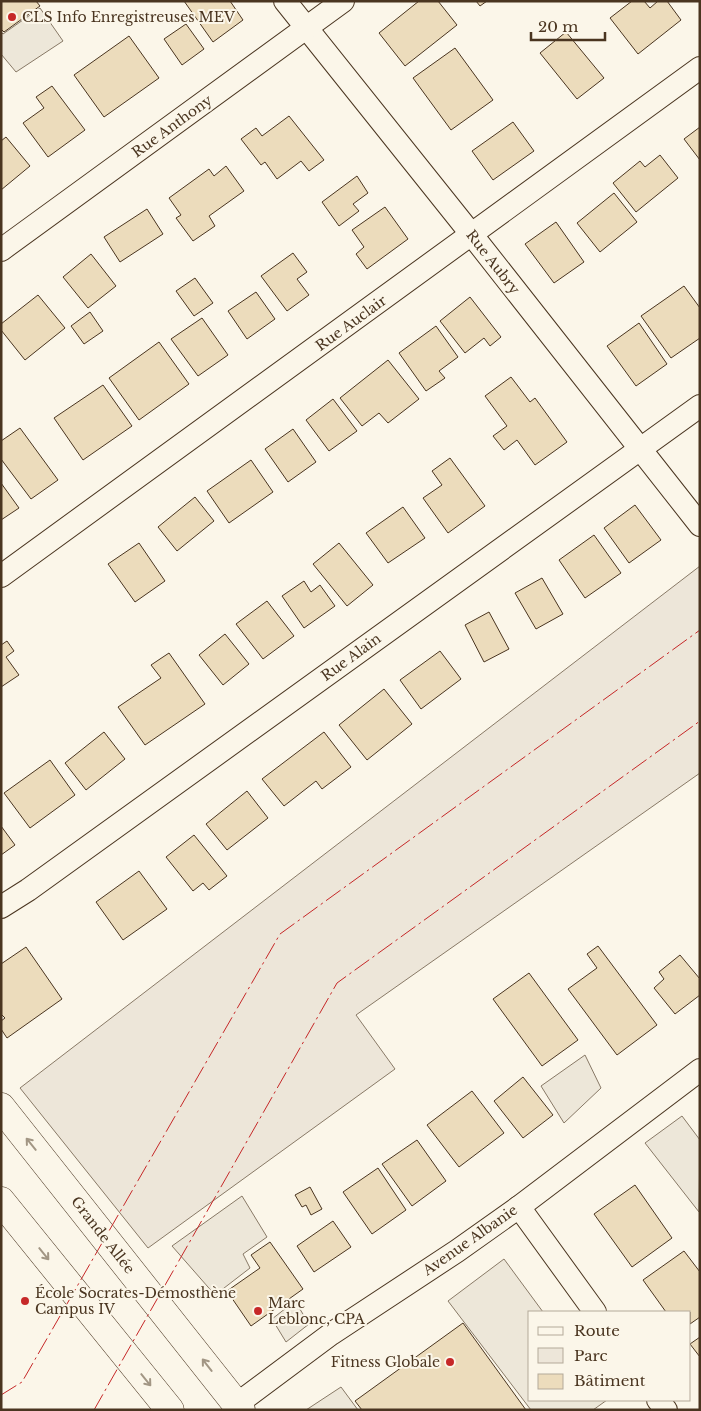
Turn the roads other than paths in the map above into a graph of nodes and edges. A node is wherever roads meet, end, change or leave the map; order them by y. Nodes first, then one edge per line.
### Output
1 (285, 1) edge
2 (343, 1) edge
3 (306, 28) junction
4 (700, 68) edge
5 (472, 235) junction
6 (1, 250) edge
7 (700, 406) edge
8 (641, 449) junction
9 (700, 525) edge
10 (1, 576) edge
11 (1, 907) edge
12 (700, 1070) edge
13 (1, 1108) edge
14 (1, 1201) edge
15 (519, 1207) junction
16 (594, 1311) edge
17 (239, 1407) edge
18 (170, 1410) edge

1 - 3 street, Rue Aubry
2 - 3 street, Rue Anthony
3 - 5 street, Rue Aubry
3 - 6 street, Rue Anthony
4 - 5 street, Rue Auclair
5 - 8 street, Rue Aubry
5 - 10 street, Rue Auclair
7 - 8 street, Rue Alain
8 - 9 street, Rue Aubry
8 - 11 street, Rue Alain
12 - 15 street, Avenue Albanie
17 -> 13 main road, Grande Allée
14 -> 18 main road
15 - 16 street
15 - 17 street, Avenue Albanie

